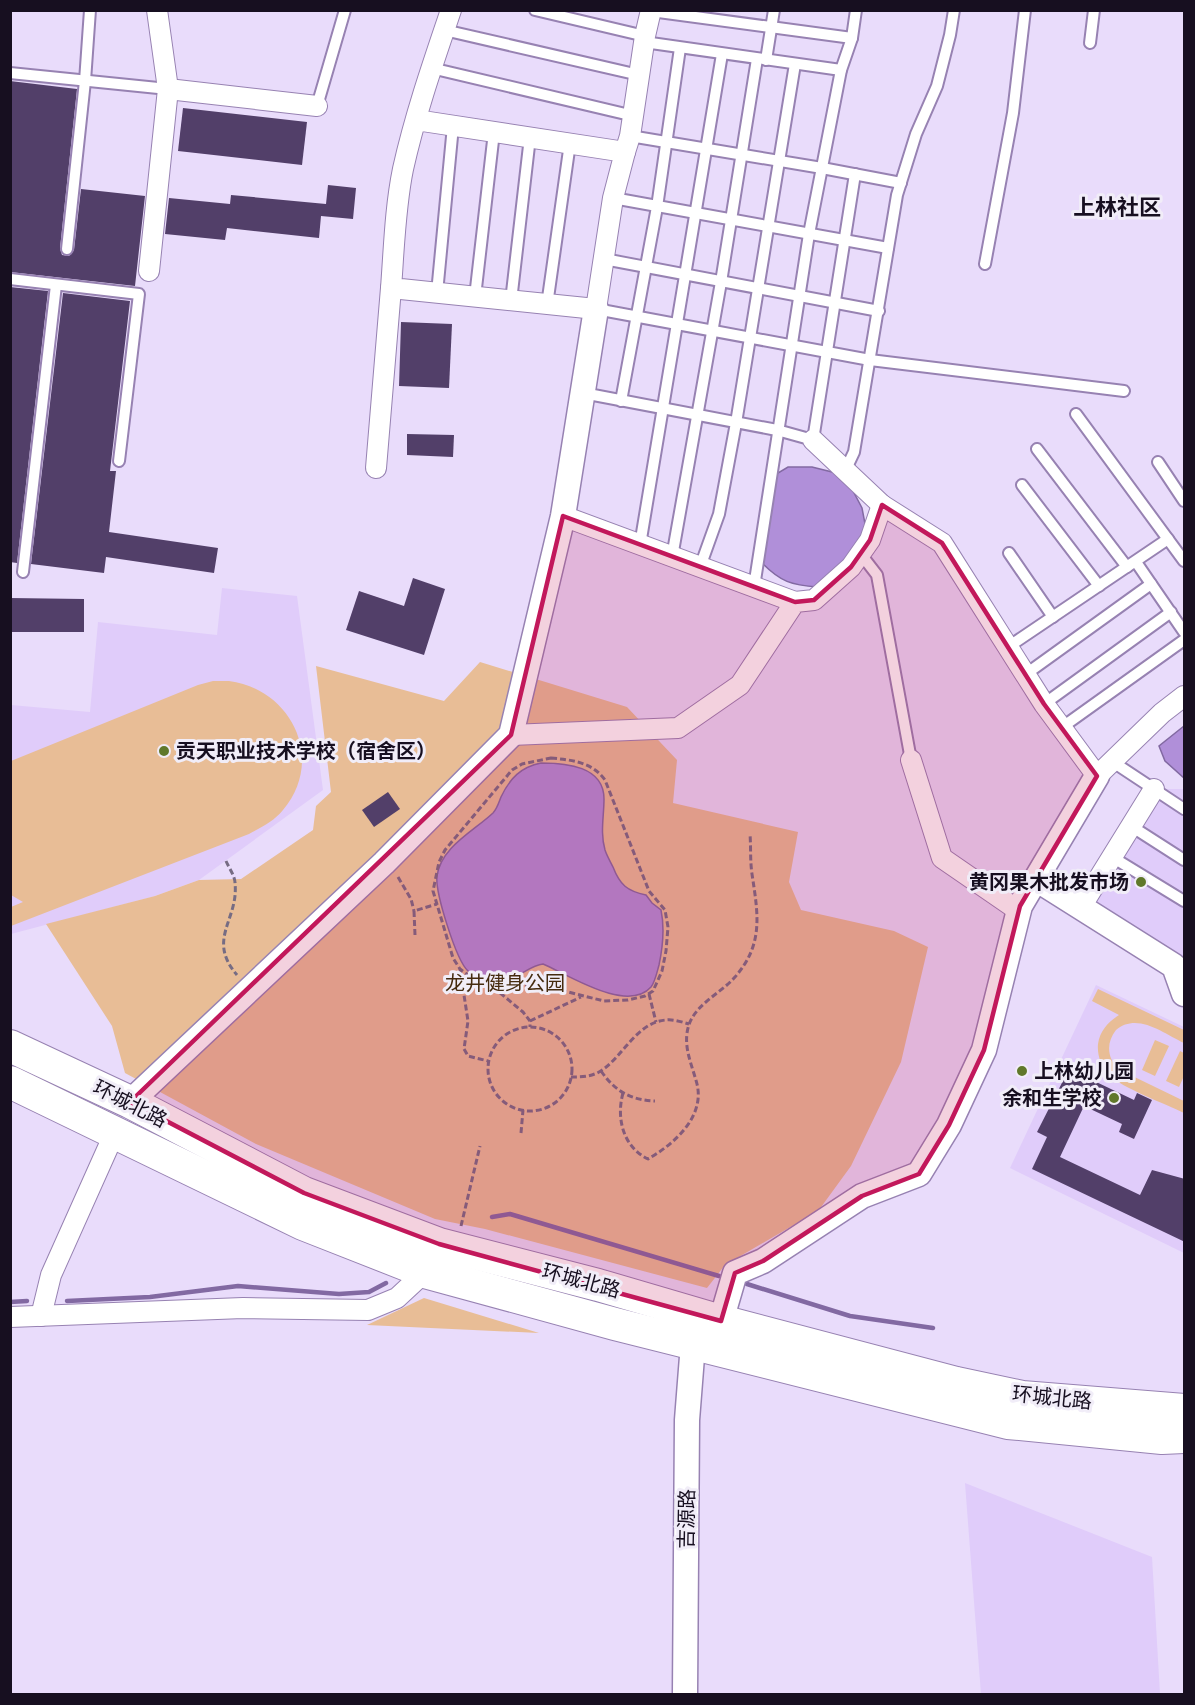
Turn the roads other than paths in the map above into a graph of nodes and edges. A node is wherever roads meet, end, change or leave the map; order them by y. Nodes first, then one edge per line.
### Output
1 (90, 10) edge
2 (157, 10) edge
3 (345, 10) edge
4 (451, 10) edge
5 (535, 10) edge
6 (774, 10) edge
7 (856, 10) edge
8 (954, 10) edge
9 (1025, 10) edge
10 (1094, 10) edge
11 (651, 11) edge
12 (771, 27) junction
13 (444, 30) junction
14 (852, 38) junction
15 (645, 39) junction
16 (1090, 43) dead end
17 (680, 48) junction
18 (722, 54) junction
19 (762, 59) junction
20 (795, 64) junction
21 (431, 68) junction
22 (841, 70) junction
23 (10, 73) edge
24 (639, 75) junction
25 (85, 81) junction
26 (168, 89) junction
27 (317, 106) joint
28 (634, 116) junction
29 (416, 120) junction
30 (453, 126) junction
31 (494, 132) junction
32 (530, 137) junction
33 (668, 142) junction
34 (570, 144) junction
35 (628, 144) junction
36 (706, 149) junction
37 (741, 155) junction
38 (780, 161) junction
39 (822, 168) junction
40 (855, 174) junction
41 (901, 183) junction
42 (613, 198) junction
43 (657, 207) junction
44 (696, 214) junction
45 (731, 220) junction
46 (768, 227) junction
47 (809, 234) junction
48 (844, 240) junction
49 (888, 248) junction
50 (67, 249) dead end
51 (604, 259) junction
52 (985, 264) dead end
53 (647, 267) junction
54 (149, 270) dead end
55 (685, 275) junction
56 (10, 279) edge
57 (721, 282) junction
58 (56, 285) junction
59 (391, 288) junction
60 (757, 289) junction
61 (437, 293) junction
62 (798, 296) junction
63 (475, 297) junction
64 (511, 301) junction
65 (834, 303) junction
66 (548, 304) junction
67 (596, 309) junction
68 (879, 311) junction
69 (638, 317) junction
70 (677, 324) junction
71 (712, 331) junction
72 (749, 338) junction
73 (791, 345) junction
74 (826, 352) junction
75 (870, 360) junction
76 (1124, 391) dead end
77 (583, 393) junction
78 (621, 401) junction
79 (663, 410) junction
80 (1076, 414) dead end
81 (697, 415) junction
82 (736, 423) junction
83 (777, 430) junction
84 (813, 440) junction
85 (1037, 449) dead end
86 (119, 461) dead end
87 (1158, 462) dead end
88 (376, 468) dead end
89 (845, 471) junction
90 (1022, 485) dead end
91 (1185, 501) edge
92 (882, 505) junction
93 (563, 516) junction
94 (1168, 539) junction
95 (640, 545) junction
96 (1010, 552) dead end
97 (860, 553) junction
98 (672, 557) junction
99 (1185, 561) edge
100 (1132, 565) junction
101 (700, 567) junction
102 (23, 572) dead end
103 (1151, 584) junction
104 (1100, 586) junction
105 (754, 587) junction
106 (795, 602) junction
107 (1171, 612) junction
108 (1053, 617) junction
109 (1185, 632) edge
110 (1185, 640) edge
111 (1008, 647) junction
112 (1026, 675) junction
113 (1185, 696) edge
114 (1044, 704) junction
115 (1061, 728) junction
116 (511, 735) junction
117 (911, 760) joint
118 (1105, 769) junction
119 (1154, 789) junction
120 (1185, 809) edge
121 (1131, 826) junction
122 (1112, 857) junction
123 (1185, 860) edge
124 (1036, 879) junction
125 (1185, 901) edge
126 (1081, 907) junction
127 (1019, 911) junction
128 (1184, 988) edge
129 (10, 1046) edge
130 (10, 1082) edge
131 (130, 1102) junction
132 (115, 1132) junction
133 (425, 1272) junction
134 (41, 1316) junction
135 (10, 1317) edge
136 (709, 1338) junction
137 (1185, 1410) edge
138 (1185, 1437) edge
139 (684, 1695) edge

1 - 25 lane
2 - 26 street
3 - 27 lane
4 - 13 street
5 - 15 lane
6 - 12 lane
7 - 14 lane
8 - 41 lane
9 - 52 lane
10 - 16 lane
11 - 12 lane
11 - 15 street
12 - 14 lane
12 - 19 lane
13 - 21 street
13 - 24 lane
14 - 22 lane
15 - 17 lane
15 - 24 street
17 - 18 lane
17 - 33 lane
18 - 19 lane
18 - 36 lane
19 - 20 lane
19 - 37 lane
20 - 22 lane
20 - 38 lane
21 - 28 lane
21 - 29 street
22 - 39 lane
23 - 25 lane
24 - 28 street
25 - 26 lane
25 - 50 lane
26 - 27 street
26 - 54 street
28 - 35 street
29 - 30 street
29 - 59 street
30 - 31 street
30 - 61 lane
31 - 32 street
31 - 63 lane
32 - 34 street
32 - 64 lane
33 - 35 lane
33 - 36 lane
33 - 43 lane
34 - 35 street
34 - 66 lane
35 - 42 street
36 - 37 lane
36 - 44 lane
37 - 38 lane
37 - 45 lane
38 - 39 lane
38 - 46 lane
39 - 40 lane
39 - 47 lane
40 - 41 lane
40 - 48 lane
41 - 49 lane
42 - 43 lane
42 - 51 street
43 - 44 lane
43 - 53 lane
44 - 45 lane
44 - 55 lane
45 - 46 lane
45 - 57 lane
46 - 47 lane
46 - 60 lane
47 - 48 lane
47 - 62 lane
48 - 49 lane
48 - 65 lane
49 - 68 lane
51 - 53 lane
51 - 67 street
53 - 55 lane
53 - 69 lane
55 - 57 lane
55 - 70 lane
56 - 58 lane
57 - 60 lane
57 - 71 lane
58 - 86 lane
58 - 102 lane
59 - 61 street
59 - 88 street
60 - 62 lane
60 - 72 lane
61 - 63 street
62 - 65 lane
62 - 73 lane
63 - 64 street
64 - 66 street
65 - 68 lane
65 - 74 lane
66 - 67 street
67 - 69 lane
67 - 77 street
68 - 75 lane
69 - 70 lane
69 - 78 lane
70 - 71 lane
70 - 79 lane
71 - 72 lane
71 - 81 lane
72 - 73 lane
72 - 82 lane
73 - 74 lane
73 - 83 lane
74 - 75 lane
74 - 84 lane
75 - 76 lane
75 - 89 lane
77 - 78 lane
77 - 93 street
78 - 79 lane
79 - 81 lane
79 - 95 lane
80 - 94 lane
81 - 82 lane
81 - 98 lane
82 - 83 lane
82 - 101 lane
83 - 84 lane
83 - 105 lane
84 - 89 street
85 - 100 lane
87 - 91 lane
89 - 92 street
90 - 104 lane
92 - 97 street
92 - 111 street
93 - 95 street
93 - 116 street
94 - 99 lane
94 - 100 lane
95 - 98 street
96 - 108 lane
97 - 106 street
97 - 117 lane
98 - 101 street
100 - 103 lane
100 - 104 lane
101 - 105 street
103 - 107 lane
103 - 112 lane
104 - 108 lane
105 - 106 street
106 - 116 street
107 - 109 lane
107 - 114 lane
108 - 111 lane
110 - 115 lane
111 - 112 street
112 - 114 street
113 - 118 street
114 - 115 street
115 - 118 street
116 - 131 street
117 - 127 street
118 - 119 lane
118 - 124 street
119 - 120 lane
119 - 121 street
121 - 122 street
121 - 123 lane
122 - 125 lane
122 - 126 street
124 - 126 street
124 - 127 street
126 - 128 street
127 - 136 street, 吉源路
129 - 131 main road, 环城北路
130 - 132 main road, 环城北路
131 - 132 main road
131 - 136 main road, 环城北路
132 - 133 main road, 环城北路
132 - 134 street
133 - 134 street
133 - 136 main road, 环城北路
134 - 135 street
136 - 137 main road, 环城北路
136 - 138 main road, 环城北路
136 - 139 street, 吉源路

